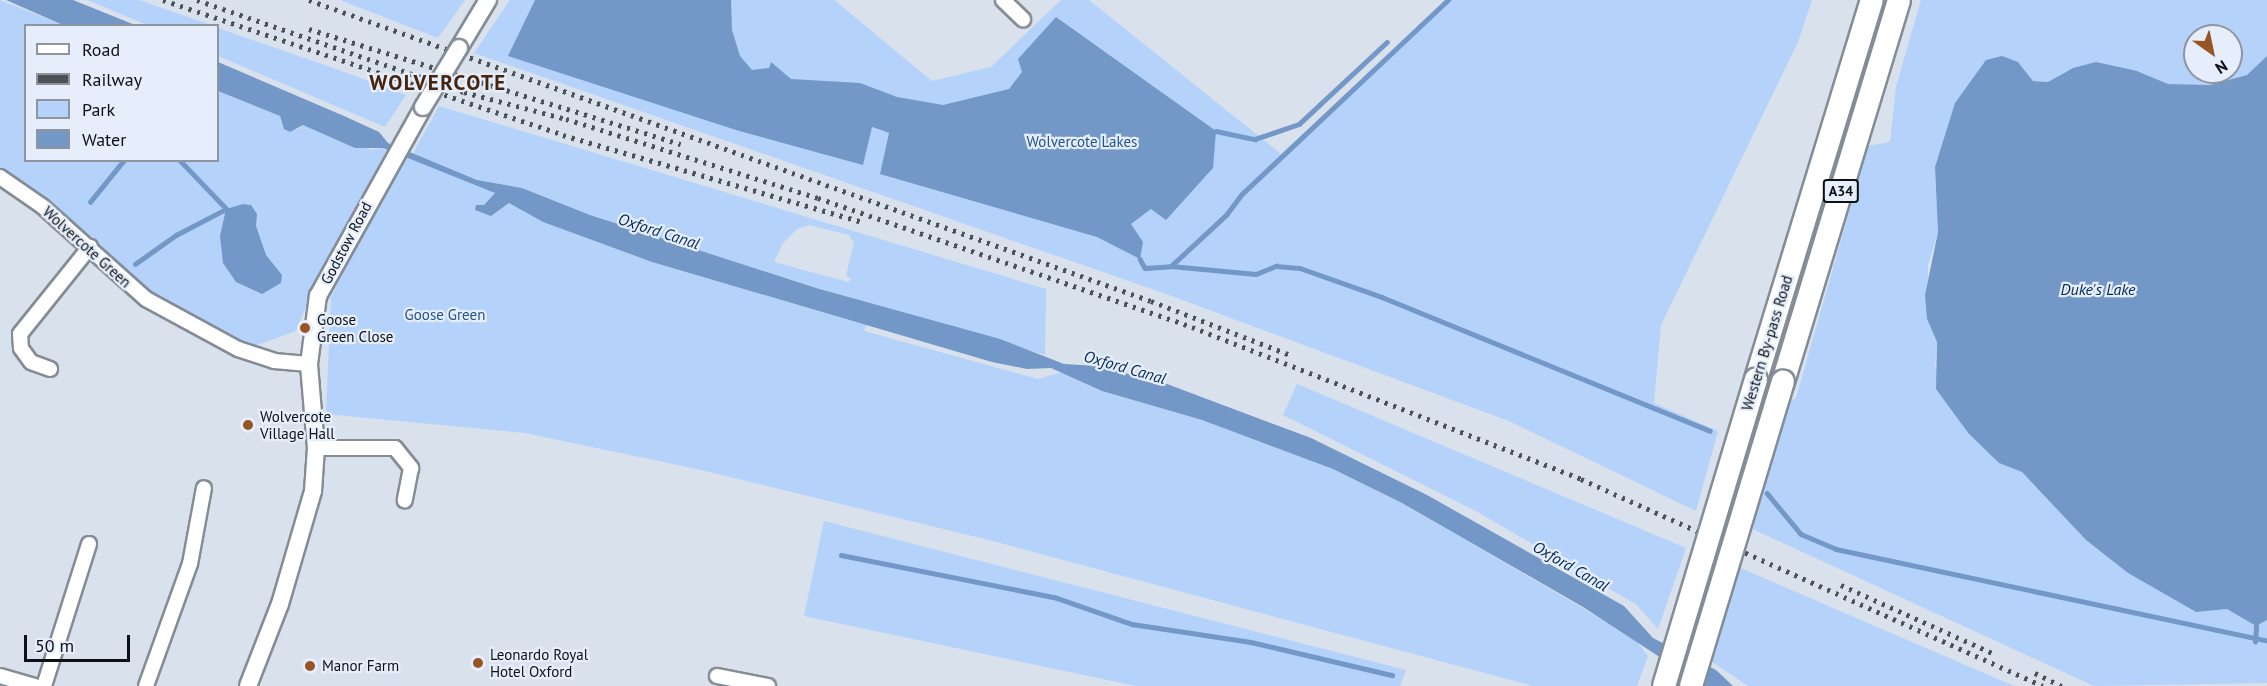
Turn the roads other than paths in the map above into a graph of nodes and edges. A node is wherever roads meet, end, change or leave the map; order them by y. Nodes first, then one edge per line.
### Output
1 (488, 0) edge
2 (1003, 0) edge
3 (1872, 0) edge
4 (1899, 0) edge
5 (1023, 19) dead end
6 (0, 177) edge
7 (90, 247) junction
8 (309, 364) junction
9 (50, 369) dead end
10 (316, 448) junction
11 (204, 488) dead end
12 (405, 500) dead end
13 (89, 544) dead end
14 (0, 676) edge
15 (717, 676) dead end
16 (36, 686) edge
17 (44, 686) edge
18 (146, 686) edge
19 (248, 686) edge
20 (768, 686) edge
21 (1664, 686) edge
22 (1691, 686) edge

1 - 8 street, Godstow Road, bridge
2 - 5 street
3 - 21 highway, Western By-pass Road / A34, bridge
4 - 22 highway, Western By-pass Road / A34, bridge
6 - 7 street, Wolvercote Green
7 - 8 street, Wolvercote Green
7 - 9 street
8 - 10 street, Godstow Road
10 - 12 street
10 - 19 street, Godstow Road
11 - 18 street
13 - 17 street
14 - 16 street
15 - 20 street

